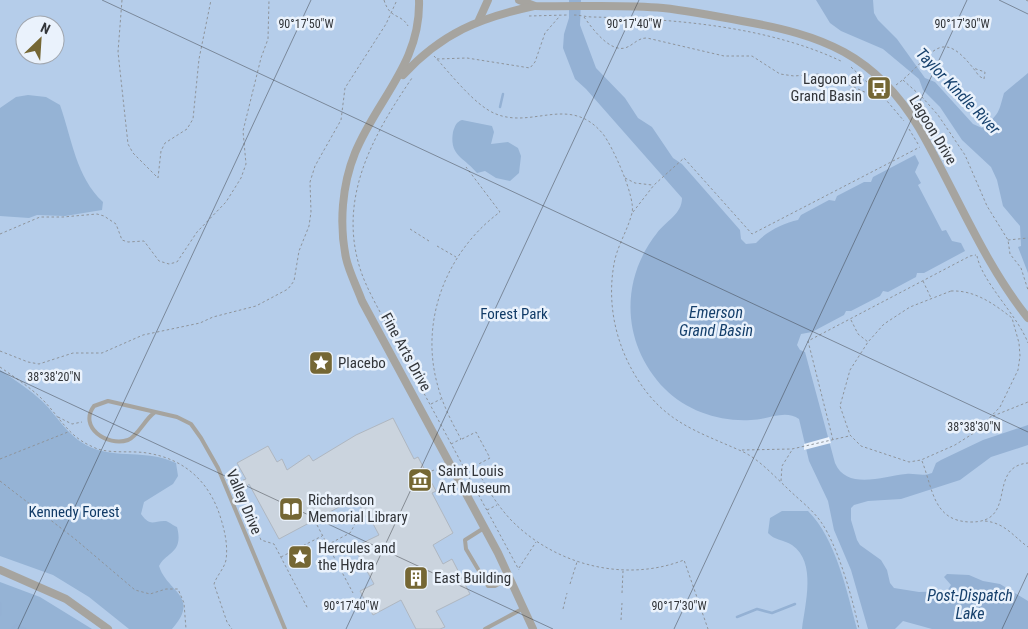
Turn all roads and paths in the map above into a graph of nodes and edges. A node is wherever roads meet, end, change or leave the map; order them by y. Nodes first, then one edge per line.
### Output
1 (122, 0) edge
2 (211, 0) edge
3 (269, 0) edge
4 (384, 0) edge
5 (397, 0) edge
6 (419, 0) edge
7 (488, 0) edge
8 (519, 0) edge
9 (535, 6) junction
10 (568, 11) junction
11 (581, 11) junction
12 (390, 14) junction
13 (524, 16) dead end
14 (559, 16) junction
15 (584, 17) junction
16 (478, 20) junction
17 (416, 39) junction
18 (438, 52) dead end
19 (430, 59) dead end
20 (973, 68) junction
21 (414, 74) dead end
22 (398, 80) junction
23 (902, 80) junction
24 (897, 84) dead end
25 (883, 92) dead end
26 (880, 94) junction
27 (466, 167) dead end
28 (624, 178) junction
29 (654, 185) junction
30 (633, 212) junction
31 (410, 229) dead end
32 (0, 234) edge
33 (1028, 238) edge
34 (1008, 240) junction
35 (429, 241) dead end
36 (438, 246) dead end
37 (980, 253) dead end
38 (977, 254) junction
39 (456, 257) junction
40 (922, 281) junction
41 (1028, 290) edge
42 (931, 298) junction
43 (1012, 318) junction
44 (1028, 318) edge
45 (850, 319) junction
46 (392, 334) dead end
47 (868, 342) junction
48 (1028, 343) edge
49 (398, 346) dead end
50 (0, 351) edge
51 (0, 367) edge
52 (442, 399) junction
53 (1028, 402) edge
54 (431, 404) junction
55 (426, 407) dead end
56 (155, 412) junction
57 (57, 417) junction
58 (992, 417) junction
59 (89, 420) junction
60 (69, 432) junction
61 (850, 435) junction
62 (461, 439) junction
63 (832, 440) junction
64 (451, 444) junction
65 (741, 450) junction
66 (792, 450) junction
67 (0, 459) edge
68 (921, 460) junction
69 (1028, 463) edge
70 (476, 466) junction
71 (441, 467) dead end
72 (466, 471) junction
73 (426, 474) dead end
74 (0, 481) edge
75 (781, 482) junction
76 (498, 504) junction
77 (234, 506) junction
78 (362, 510) dead end
79 (486, 510) junction
80 (482, 513) dead end
81 (984, 521) junction
82 (317, 525) dead end
83 (484, 528) junction
84 (323, 536) junction
85 (536, 542) junction
86 (327, 545) junction
87 (1028, 547) edge
88 (281, 558) junction
89 (577, 562) junction
90 (0, 570) edge
91 (623, 570) junction
92 (510, 578) junction
93 (570, 584) dead end
94 (353, 593) dead end
95 (567, 593) dead end
96 (622, 593) dead end
97 (622, 603) dead end
98 (524, 608) junction
99 (308, 609) dead end
100 (563, 609) dead end
101 (621, 620) dead end
102 (108, 629) edge
103 (186, 629) edge
104 (232, 629) edge
105 (285, 629) edge
106 (485, 629) edge
107 (533, 629) edge
108 (708, 629) edge
109 (859, 629) edge

1 - 2 path
3 - 32 path
4 - 12 path
5 - 12 path
6 - 17 street, Fine Arts Drive
7 - 16 street
8 - 9 street, Lagoon Drive
9 - 10 street, Lagoon Drive
9 - 16 street, Fine Arts Drive
10 - 11 street, Lagoon Drive
10 - 14 path
11 - 15 path
11 - 44 street, Lagoon Drive
12 - 17 path
12 - 50 path
13 - 14 path
14 - 28 path
15 - 26 path
15 - 26 path
16 - 22 street, Fine Arts Drive
17 - 22 street, Fine Arts Drive
18 - 19 path
20 - 20 path
20 - 23 path
21 - 46 path
22 - 83 street, Fine Arts Drive
23 - 24 path
23 - 34 path
25 - 26 path
26 - 29 path
27 - 39 path
28 - 29 path
28 - 30 path
29 - 30 path
30 - 65 path
31 - 35 path
33 - 34 path
34 - 41 path
36 - 39 path
37 - 38 path
38 - 40 path
38 - 43 path
39 - 52 path
40 - 42 path
40 - 45 path
42 - 43 path
42 - 47 path
43 - 48 path
43 - 58 path
45 - 47 path
45 - 63 path
47 - 61 path
49 - 54 path
51 - 57 path
52 - 54 path
52 - 62 path
53 - 58 path
54 - 55 path
54 - 64 path
56 - 59 lane, Valley Drive
56 - 59 lane
56 - 77 lane, Valley Drive
57 - 59 path
57 - 60 path
58 - 68 path
60 - 67 path
60 - 104 path
61 - 63 path
61 - 68 path
62 - 64 path
62 - 70 path
63 - 66 path
64 - 72 path
65 - 66 path
65 - 75 path
66 - 75 path
68 - 81 path
69 - 81 path
70 - 72 path
70 - 76 path
71 - 73 path
72 - 79 path
74 - 103 path
75 - 109 path
76 - 79 path
76 - 85 path
77 - 88 path
77 - 105 lane, Valley Drive
78 - 86 path
79 - 80 path
79 - 85 path
81 - 87 path
82 - 84 path
83 - 92 street, Fine Arts Drive
83 - 92 lane
84 - 86 path
84 - 88 path
85 - 89 path
86 - 94 path
88 - 99 path
89 - 91 path
89 - 93 path
90 - 102 street
91 - 96 path
91 - 108 path
92 - 98 street, Fine Arts Drive
95 - 100 path
97 - 101 path
98 - 106 lane
98 - 107 street, Fine Arts Drive

